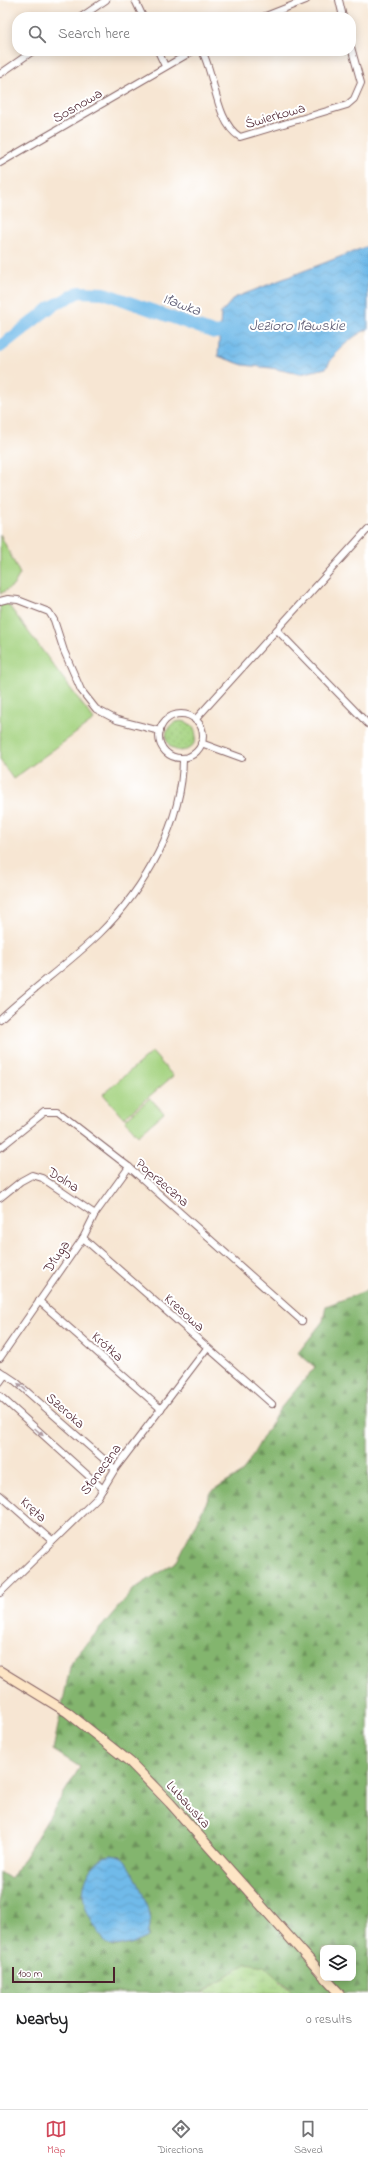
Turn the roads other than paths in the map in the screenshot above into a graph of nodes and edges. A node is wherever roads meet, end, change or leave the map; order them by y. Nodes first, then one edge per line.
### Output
1 (106, 0) edge
2 (135, 0) edge
3 (306, 0) edge
4 (339, 0) edge
5 (88, 12) edge
6 (141, 12) edge
7 (276, 12) edge
8 (342, 12) edge
9 (26, 56) edge
10 (160, 56) edge
11 (184, 56) edge
12 (204, 56) edge
13 (354, 56) edge
14 (165, 66) junction
15 (0, 74) edge
16 (0, 163) edge
17 (368, 529) edge
18 (0, 601) edge
19 (277, 630) junction
20 (195, 720) junction
21 (368, 724) edge
22 (160, 731) junction
23 (201, 743) junction
24 (183, 758) junction
25 (242, 758) dead end
26 (0, 1019) edge
27 (0, 1148) edge
28 (129, 1167) junction
29 (0, 1198) edge
30 (96, 1214) junction
31 (83, 1238) junction
32 (39, 1301) junction
33 (302, 1322) dead end
34 (207, 1348) junction
35 (0, 1358) edge
36 (3, 1373) edge
37 (0, 1382) edge
38 (0, 1396) edge
39 (272, 1404) dead end
40 (160, 1409) junction
41 (115, 1469) junction
42 (103, 1489) junction
43 (0, 1495) edge
44 (52, 1541) junction
45 (0, 1592) edge
46 (0, 1671) edge
47 (0, 1678) edge
48 (84, 1726) junction
49 (320, 1972) edge
50 (328, 1981) edge
51 (339, 1993) edge

1 - 5 street
2 - 6 street
3 - 7 street
4 - 8 street
9 - 15 street
10 - 14 street
11 - 14 street, Sosnowa
12 - 13 street, Świerkowa
14 - 16 street, Sosnowa
17 - 19 street
18 - 22 street
19 - 20 street
19 - 21 street
20 - 22 street
20 - 23 street
22 - 24 street
23 - 24 street
23 - 25 street
24 - 26 street
27 - 28 street, Poprzeczna
28 - 30 street, Długa
28 - 33 street, Poprzeczna
29 - 30 street, Dolna
30 - 31 street, Długa
31 - 32 street, Długa
31 - 34 street, Kresowa
32 - 35 street, Długa
32 - 40 street, Krótka
34 - 39 street, Kresowa
34 - 40 street, Słoneczna
36 - 37 street
41 -> 36 street, Szeroka
38 -> 42 street
40 - 41 street, Słoneczna
41 - 42 street, Słoneczna
42 - 44 street, Słoneczna
43 - 44 street, Kręta
44 - 45 street, Słoneczna
46 - 48 main road, Lubawska
47 - 48 main road, Lubawska
48 - 49 main road, Lubawska
50 - 51 main road

